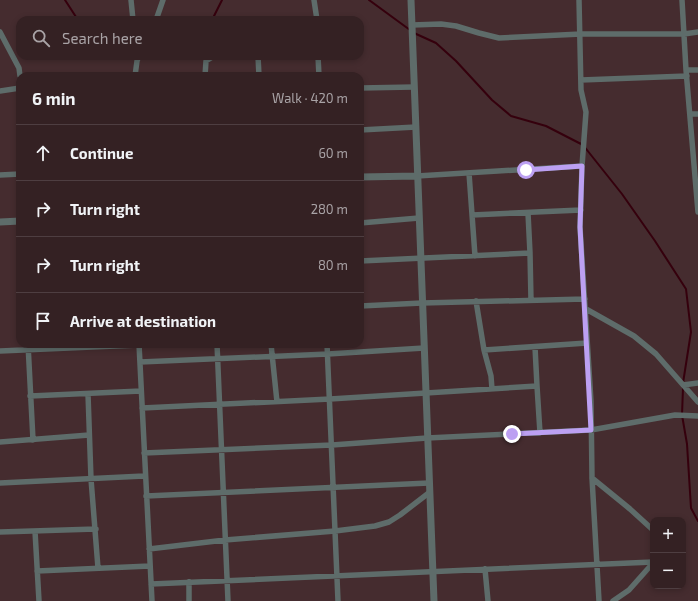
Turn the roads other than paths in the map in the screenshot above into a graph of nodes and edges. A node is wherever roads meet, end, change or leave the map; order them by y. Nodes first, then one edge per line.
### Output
1 (131, 0) edge
2 (163, 0) edge
3 (314, 0) edge
4 (411, 0) edge
5 (579, 0) edge
6 (682, 0) edge
7 (133, 16) edge
8 (157, 16) edge
9 (316, 16) edge
10 (412, 25) junction
11 (0, 32) edge
12 (698, 32) edge
13 (581, 34) junction
14 (684, 34) junction
15 (137, 60) edge
16 (208, 60) edge
17 (258, 60) edge
18 (318, 60) edge
19 (698, 70) edge
20 (20, 72) edge
21 (135, 72) edge
22 (205, 72) edge
23 (259, 72) edge
24 (318, 72) edge
25 (686, 73) junction
26 (581, 80) junction
27 (414, 87) junction
28 (364, 88) edge
29 (16, 89) edge
30 (0, 91) edge
31 (690, 114) junction
32 (698, 114) edge
33 (416, 127) junction
34 (364, 130) edge
35 (696, 158) edge
36 (582, 166) junction
37 (469, 173) junction
38 (16, 174) edge
39 (0, 175) edge
40 (417, 176) junction
41 (364, 177) edge
42 (697, 204) edge
43 (581, 210) junction
44 (698, 212) edge
45 (528, 213) junction
46 (472, 215) junction
47 (419, 218) junction
48 (16, 221) edge
49 (0, 222) edge
50 (364, 223) edge
51 (530, 253) junction
52 (475, 256) junction
53 (420, 258) junction
54 (364, 261) edge
55 (585, 299) junction
56 (531, 300) junction
57 (476, 301) junction
58 (422, 303) junction
59 (364, 306) edge
60 (586, 309) junction
61 (587, 343) junction
62 (534, 347) junction
63 (21, 348) edge
64 (28, 348) edge
65 (139, 348) edge
66 (217, 348) edge
67 (271, 348) edge
68 (327, 348) edge
69 (424, 348) junction
70 (484, 350) junction
71 (0, 351) edge
72 (328, 354) junction
73 (271, 356) junction
74 (218, 358) junction
75 (140, 362) junction
76 (698, 384) edge
77 (683, 385) junction
78 (537, 386) junction
79 (492, 389) junction
80 (141, 391) junction
81 (426, 392) junction
82 (88, 394) junction
83 (30, 396) junction
84 (330, 399) junction
85 (277, 402) junction
86 (698, 402) edge
87 (220, 404) junction
88 (142, 408) junction
89 (698, 416) edge
90 (591, 430) junction
91 (540, 433) junction
92 (89, 434) junction
93 (427, 438) junction
94 (33, 440) junction
95 (0, 442) edge
96 (332, 445) junction
97 (222, 450) junction
98 (144, 453) junction
99 (144, 476) junction
100 (592, 478) junction
101 (91, 479) junction
102 (429, 483) junction
103 (0, 484) edge
104 (334, 488) junction
105 (430, 492) junction
106 (223, 494) junction
107 (146, 496) junction
108 (650, 527) edge
109 (96, 529) junction
110 (35, 531) junction
111 (336, 531) junction
112 (0, 532) edge
113 (225, 540) junction
114 (149, 549) junction
115 (650, 563) edge
116 (598, 564) junction
117 (150, 566) junction
118 (650, 567) edge
119 (98, 568) junction
120 (485, 569) junction
121 (37, 571) junction
122 (433, 571) junction
123 (337, 576) junction
124 (227, 580) junction
125 (189, 582) junction
126 (151, 584) junction
127 (39, 601) edge
128 (152, 601) edge
129 (189, 601) edge
130 (228, 601) edge
131 (338, 601) edge
132 (434, 601) edge
133 (488, 601) edge
134 (599, 601) edge
135 (613, 601) edge

1 - 7 street
2 - 8 street
3 - 9 street
4 - 10 street
5 - 13 street
6 - 14 street
10 - 13 street
10 - 27 street
11 - 20 street
12 - 14 street
13 - 14 street
13 - 26 street
14 - 25 street
15 - 21 street
16 - 22 street
17 - 23 street
18 - 24 street
19 - 25 street
25 - 26 street
25 - 31 street
26 - 36 street
27 - 28 street
27 - 33 street
29 - 30 street
31 - 32 street
31 - 35 street
33 - 34 street
33 - 40 street
35 - 42 street
36 - 37 street
36 - 43 street
37 - 40 street
37 - 46 street
38 - 39 street
40 - 41 street
40 - 47 street
42 - 44 street
43 - 45 street
43 - 55 street
45 - 46 street
45 - 51 street
46 - 52 street
47 - 50 street
47 - 53 street
48 - 49 street
51 - 52 street
51 - 56 street
52 - 53 street
53 - 54 street
53 - 58 street
55 - 56 street
55 - 60 street
56 - 57 street
57 - 58 street
57 - 70 street
58 - 59 street
58 - 69 street
60 - 61 street
60 - 77 street
61 - 62 street
61 - 90 street
62 - 70 street
62 - 78 street
63 - 71 street
64 - 83 street
65 - 75 street
66 - 74 street
67 - 73 street
68 - 72 street
69 - 72 street
69 - 81 street
70 - 79 street
72 - 73 street
72 - 84 street
73 - 74 street
73 - 85 street
74 - 75 street
74 - 87 street
75 - 80 street
76 - 77 street
77 - 86 street
78 - 79 street
78 - 91 street
79 - 81 street
80 - 82 street
80 - 88 street
81 - 84 street
81 - 93 street
82 - 83 street
82 - 92 street
83 - 94 street
84 - 85 street
84 - 96 street
85 - 87 street
87 - 88 street
87 - 97 street
88 - 98 street
89 - 90 street
90 - 91 street
90 - 100 street
91 - 93 street
92 - 94 street
92 - 101 street
93 - 96 street
93 - 102 street
94 - 95 street
96 - 97 street
96 - 104 street
97 - 98 street
97 - 106 street
98 - 99 street
99 - 101 street
99 - 107 street
100 - 108 street
100 - 116 street
101 - 103 street
101 - 109 street
102 - 104 street
102 - 105 street
104 - 106 street
104 - 111 street
105 - 111 street
105 - 122 street
106 - 107 street
106 - 113 street
107 - 114 street
109 - 110 street
109 - 119 street
110 - 112 street
110 - 121 street
111 - 113 street
111 - 123 street
113 - 114 street
113 - 124 street
114 - 117 street
115 - 116 street
116 - 120 street
116 - 134 street
117 - 119 street
117 - 126 street
118 - 135 street
119 - 121 street
120 - 122 street
120 - 133 street
121 - 127 street
122 - 123 street
122 - 132 street
123 - 124 street
123 - 131 street
124 - 125 street
124 - 130 street
125 - 126 street
125 - 129 street
126 - 128 street

